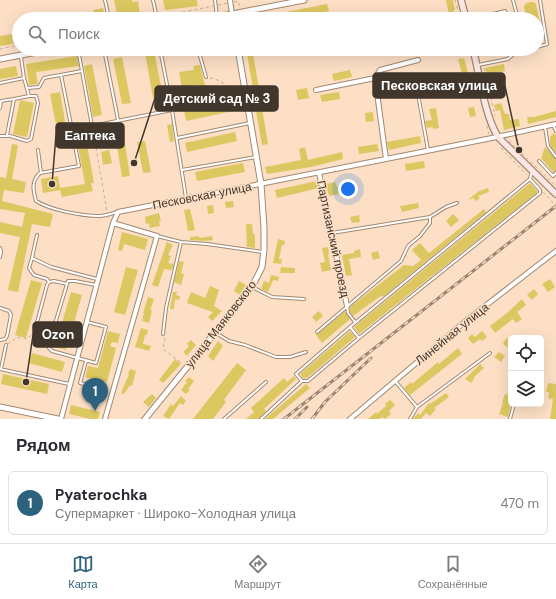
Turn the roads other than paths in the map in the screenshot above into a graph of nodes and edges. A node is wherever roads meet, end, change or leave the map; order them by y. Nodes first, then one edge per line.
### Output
1 (105, 0) edge
2 (153, 0) edge
3 (214, 0) edge
4 (304, 0) edge
5 (461, 0) edge
6 (513, 0) edge
7 (540, 0) edge
8 (230, 1) edge
9 (108, 12) edge
10 (156, 12) edge
11 (216, 12) edge
12 (232, 12) edge
13 (241, 12) edge
14 (464, 12) edge
15 (516, 12) edge
16 (542, 12) edge
17 (544, 25) edge
18 (544, 45) edge
19 (16, 56) edge
20 (21, 56) edge
21 (79, 56) edge
22 (105, 56) edge
23 (161, 56) edge
24 (200, 56) edge
25 (239, 56) edge
26 (476, 56) edge
27 (510, 56) edge
28 (0, 59) edge
29 (418, 60) dead end
30 (480, 65) junction
31 (82, 71) junction
32 (61, 75) junction
33 (206, 77) road end
34 (24, 78) junction
35 (375, 78) junction
36 (0, 83) edge
37 (27, 88) junction
38 (316, 90) dead end
39 (410, 91) dead end
40 (245, 95) junction
41 (29, 96) junction
42 (14, 99) junction
43 (0, 108) edge
44 (172, 110) junction
45 (118, 121) junction
46 (250, 123) junction
47 (554, 124) edge
48 (92, 126) junction
49 (545, 126) junction
50 (72, 130) junction
51 (556, 131) edge
52 (7, 135) junction
53 (0, 136) edge
54 (498, 137) junction
55 (177, 138) junction
56 (38, 150) dead end
57 (428, 151) junction
58 (256, 157) junction
59 (556, 157) edge
60 (386, 159) junction
61 (539, 160) dead end
62 (182, 170) junction
63 (532, 171) junction
64 (319, 172) junction
65 (41, 173) junction
66 (556, 173) edge
67 (530, 180) junction
68 (262, 184) junction
69 (556, 194) edge
70 (186, 198) junction
71 (457, 203) dead end
72 (118, 212) junction
73 (430, 217) junction
74 (113, 223) junction
75 (331, 233) junction
76 (37, 235) dead end
77 (157, 236) junction
78 (180, 242) junction
79 (0, 248) edge
80 (264, 252) junction
81 (556, 252) edge
82 (0, 257) edge
83 (32, 258) junction
84 (98, 279) junction
85 (49, 282) junction
86 (67, 284) junction
87 (96, 286) junction
88 (251, 287) junction
89 (304, 299) dead end
90 (347, 306) junction
91 (0, 308) edge
92 (87, 322) junction
93 (356, 322) junction
94 (350, 327) junction
95 (215, 332) junction
96 (317, 332) dead end
97 (163, 334) road end
98 (359, 338) junction
99 (0, 340) edge
100 (50, 340) junction
101 (6, 345) road end
102 (306, 352) dead end
103 (490, 353) dead end
104 (77, 358) junction
105 (86, 361) junction
106 (1, 369) edge
107 (302, 381) junction
108 (395, 381) junction
109 (266, 382) dead end
110 (70, 384) junction
111 (104, 389) dead end
112 (0, 407) edge
113 (417, 407) junction
114 (513, 407) edge
115 (58, 419) edge
116 (61, 419) edge
117 (105, 419) edge
118 (145, 419) edge
119 (224, 419) edge
120 (261, 419) edge
121 (350, 419) edge
122 (410, 419) edge
123 (510, 419) edge

1 - 9 lane
2 - 10 lane
3 - 11 lane
4 - 13 street
5 - 14 main road
6 - 15 lane
7 - 16 lane
8 - 12 street
17 - 18 lane
19 - 28 street
20 - 34 lane
21 - 31 lane
22 - 45 lane
23 - 44 lane
24 - 33 lane
25 - 40 street, улица Маяковского
26 - 30 main road
27 - 30 lane
29 - 35 street
30 - 54 main road
31 - 32 lane
31 - 48 lane
32 - 37 lane
32 - 50 lane
34 - 36 lane
34 - 37 lane
35 - 38 street
35 - 60 street
37 - 41 lane
39 - 57 lane
40 - 44 lane
40 - 46 street, улица Маяковского
41 - 42 lane
41 - 52 lane
42 - 43 lane
42 - 52 lane
44 - 45 lane
44 - 55 lane
45 - 48 lane
46 - 55 lane
46 - 58 street, улица Маяковского
47 - 49 street, Песковская улица
47 - 51 lane
48 - 50 lane
49 - 54 street, Песковская улица
49 - 59 lane
50 - 65 lane
52 - 53 lane
54 - 57 street, Песковская улица
54 - 63 main road
55 - 62 lane
56 - 65 lane
57 - 60 street, Песковская улица
58 - 62 lane
58 - 68 street, улица Маяковского
60 - 64 street, Песковская улица
61 - 66 lane
62 - 70 lane
63 - 67 lane
63 - 69 main road
64 - 68 street, Песковская улица
64 - 75 street, Партизанский проезд
65 - 72 lane
67 - 93 lane
67 - 98 lane
68 - 70 street, Песковская улица
68 - 80 street, улица Маяковского
70 - 72 street, Песковская улица
71 - 73 lane
72 - 74 street
73 - 75 lane
73 - 90 lane
74 - 77 street
74 - 84 street
75 - 90 street, Партизанский проезд
76 - 83 lane
77 - 78 lane
77 - 117 street
78 - 80 lane
78 - 97 lane
79 - 82 lane
80 - 88 street, улица Маяковского
81 - 108 street, Линейная улица
83 - 84 lane
83 - 85 lane
84 - 87 street
85 - 86 lane
85 - 100 lane
86 - 87 lane
86 - 100 lane
87 - 92 street
88 - 89 lane
88 - 95 street, улица Маяковского
90 - 93 lane
90 - 96 lane
91 - 99 lane
92 - 104 street
92 - 105 lane
93 - 94 lane
94 - 98 lane
94 - 107 lane
95 - 102 lane
95 - 118 street, улица Маяковского
98 - 107 lane
100 - 104 lane
101 - 106 lane
103 - 113 lane
104 - 105 lane
104 - 110 street
105 - 111 lane
106 - 110 lane
107 - 120 lane
108 - 113 lane
108 - 121 street, Линейная улица
109 - 119 lane
110 - 116 street
112 - 115 street
113 - 122 lane
114 - 123 lane

